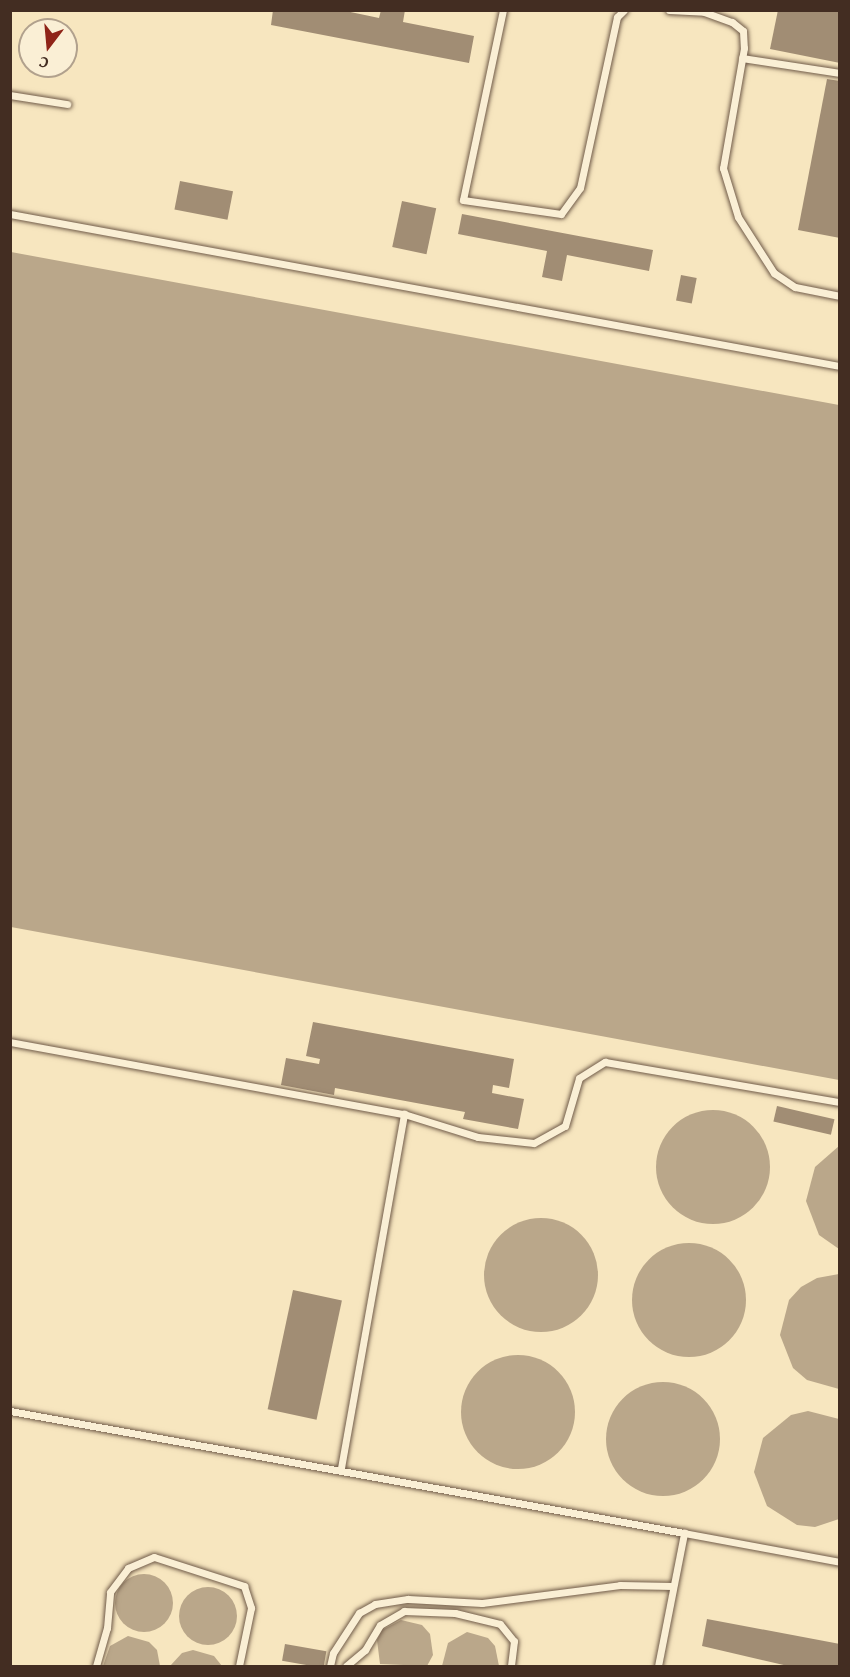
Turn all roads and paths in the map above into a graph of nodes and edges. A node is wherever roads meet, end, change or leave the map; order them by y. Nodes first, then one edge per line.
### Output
1 (503, 10) edge
2 (624, 10) edge
3 (669, 10) edge
4 (742, 58) junction
5 (840, 74) edge
6 (10, 95) edge
7 (67, 104) dead end
8 (10, 214) edge
9 (840, 296) edge
10 (840, 366) edge
11 (10, 1042) edge
12 (840, 1102) edge
13 (404, 1114) junction
14 (10, 1411) edge
15 (341, 1468) junction
16 (684, 1533) junction
17 (840, 1562) edge
18 (673, 1586) junction
19 (96, 1666) edge
20 (239, 1666) edge
21 (330, 1666) edge
22 (346, 1666) edge
23 (512, 1666) edge
24 (658, 1666) edge

1 - 2 lane
3 - 4 lane
4 - 5 lane
4 - 9 lane
6 - 7 lane
8 - 10 lane
11 - 13 lane
12 - 13 lane
13 - 15 lane
14 - 15 lane
15 - 16 lane
16 - 17 lane
16 - 18 lane
18 - 21 lane
18 - 24 lane
19 - 20 lane
22 - 23 lane

